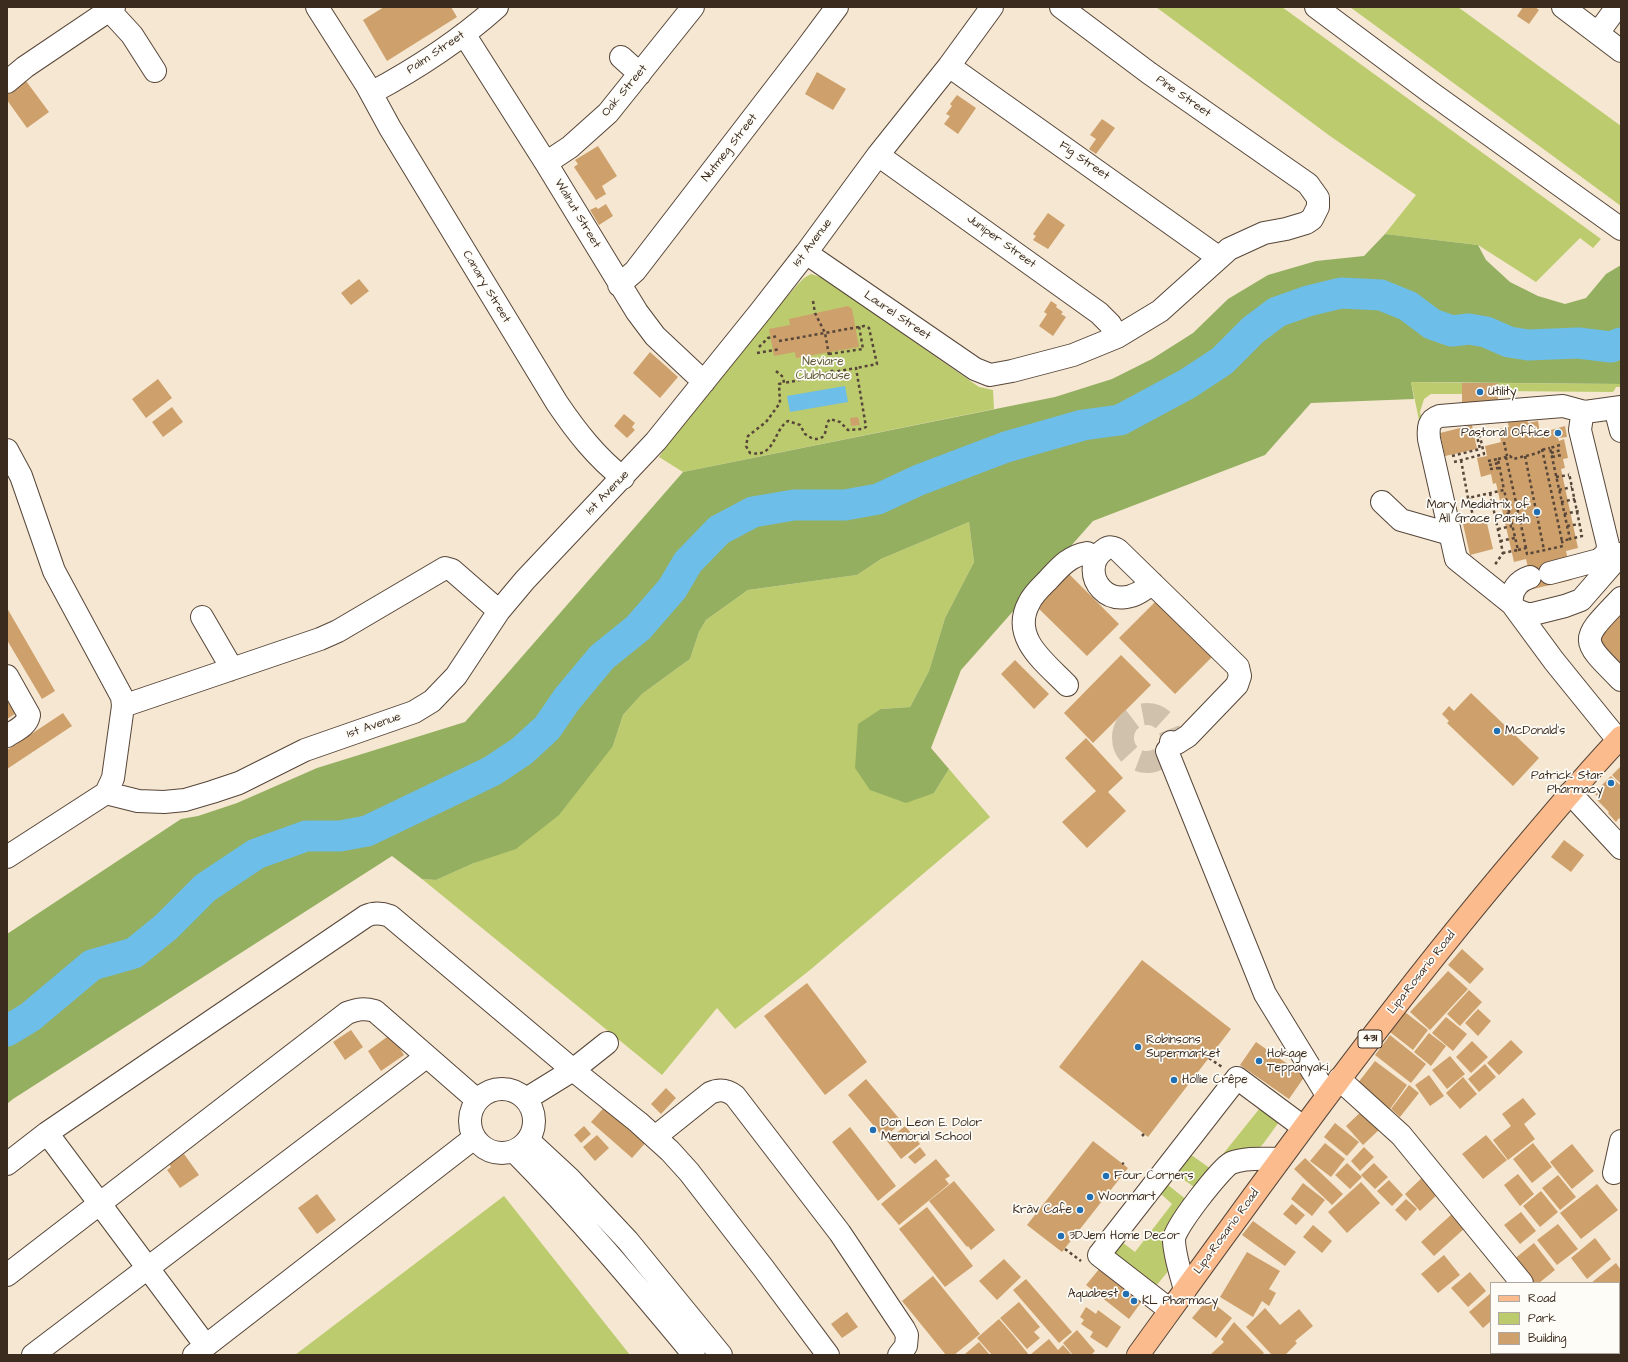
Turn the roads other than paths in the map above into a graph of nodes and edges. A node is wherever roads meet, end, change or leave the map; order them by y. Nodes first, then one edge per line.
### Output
1 (317, 7) edge
2 (497, 7) edge
3 (693, 7) edge
4 (837, 7) edge
5 (992, 7) edge
6 (1061, 7) edge
7 (1316, 7) edge
8 (1563, 7) edge
9 (1617, 7) edge
10 (112, 9) edge
11 (1598, 33) junction
12 (464, 34) junction
13 (1621, 51) edge
14 (621, 57) dead end
15 (949, 66) junction
16 (155, 71) dead end
17 (640, 74) junction
18 (7, 82) edge
19 (369, 88) junction
20 (878, 154) junction
21 (546, 163) junction
22 (1621, 229) edge
23 (806, 253) junction
24 (1218, 257) junction
25 (619, 285) junction
26 (1118, 337) junction
27 (704, 382) junction
28 (1618, 408) edge
29 (1585, 412) junction
30 (1621, 432) edge
31 (7, 450) edge
32 (623, 478) junction
33 (1382, 502) dead end
34 (1450, 534) junction
35 (1616, 552) edge
36 (1096, 557) junction
37 (1571, 568) junction
38 (1152, 583) junction
39 (1525, 590) junction
40 (1583, 598) junction
41 (1621, 598) edge
42 (499, 611) junction
43 (202, 617) dead end
44 (229, 670) junction
45 (7, 676) edge
46 (1621, 680) edge
47 (1067, 684) dead end
48 (123, 706) junction
49 (7, 736) edge
50 (1620, 739) edge
51 (106, 793) junction
52 (1570, 793) junction
53 (1621, 848) edge
54 (7, 857) edge
55 (607, 1043) dead end
56 (426, 1057) junction
57 (573, 1070) junction
58 (1333, 1087) junction
59 (477, 1100) junction
60 (526, 1100) junction
61 (1303, 1127) junction
62 (47, 1133) junction
63 (655, 1137) junction
64 (474, 1138) junction
65 (1621, 1141) edge
66 (521, 1145) junction
67 (1280, 1159) junction
68 (7, 1164) edge
69 (1614, 1173) dead end
70 (100, 1202) junction
71 (149, 1267) junction
72 (7, 1275) edge
73 (1521, 1282) edge
74 (1185, 1290) junction
75 (1170, 1310) junction
76 (200, 1350) edge
77 (33, 1355) edge
78 (694, 1355) edge
79 (721, 1355) edge
80 (828, 1355) edge
81 (899, 1355) edge
82 (1138, 1355) edge

1 - 19 street, Canary Street
2 - 12 street, Palm Street
3 - 17 street, Oak Street
4 - 25 street, Nutmeg Street
5 - 15 street, 1st Avenue
6 - 24 street, Pine Street
7 - 22 street
8 - 11 street
9 - 11 street
10 - 16 street
10 - 18 street
11 - 13 street
12 - 19 street, Palm Street
12 - 21 street, Walnut Street
14 - 17 street
15 - 20 street, 1st Avenue
15 - 24 street, Fig Street
17 - 21 street, Oak Street
19 - 32 street, Canary Street
20 - 23 street, 1st Avenue
20 - 26 street, Juniper Street
21 - 25 street, Walnut Street
23 - 26 street, Laurel Street
23 - 27 street, 1st Avenue
24 - 26 street
25 - 27 street, Walnut Street
27 - 32 street, 1st Avenue
28 - 29 street
28 - 30 street
29 - 34 street
29 - 35 street
31 - 48 street
32 - 42 street, 1st Avenue
33 - 34 street
34 - 39 street
35 - 37 street
35 - 40 street
36 - 38 street
36 - 38 street
36 - 47 street
37 - 39 street
37 - 40 street
38 - 58 street
39 - 40 street
39 - 50 street
41 - 46 street
42 - 44 street
42 - 51 street, 1st Avenue
43 - 44 street
44 - 48 street
45 - 49 street
48 - 51 street
50 - 52 main road, Lipa-Rosario Road / 431
51 - 54 street
52 - 53 street
52 - 58 main road, Lipa-Rosario Road / 431
55 - 57 street
56 - 59 street
56 - 70 street
56 - 71 street
57 - 60 street
57 - 62 street
57 - 63 street
58 - 61 main road, Lipa-Rosario Road / 431
58 - 73 street
59 - 60 street
59 - 64 street
60 - 66 street
61 - 67 main road, Lipa-Rosario Road / 431
61 - 75 street
62 - 68 street
62 - 70 street
63 - 80 street
63 - 81 street
64 - 66 street
64 - 76 street
65 - 69 street
66 - 78 street
66 - 79 street
67 - 74 main road, Lipa-Rosario Road / 431
67 - 74 street
70 - 71 street
70 - 72 street
71 - 76 street
71 - 77 street
74 - 75 main road, Lipa-Rosario Road / 431
75 - 82 main road, Lipa-Rosario Road / 431

